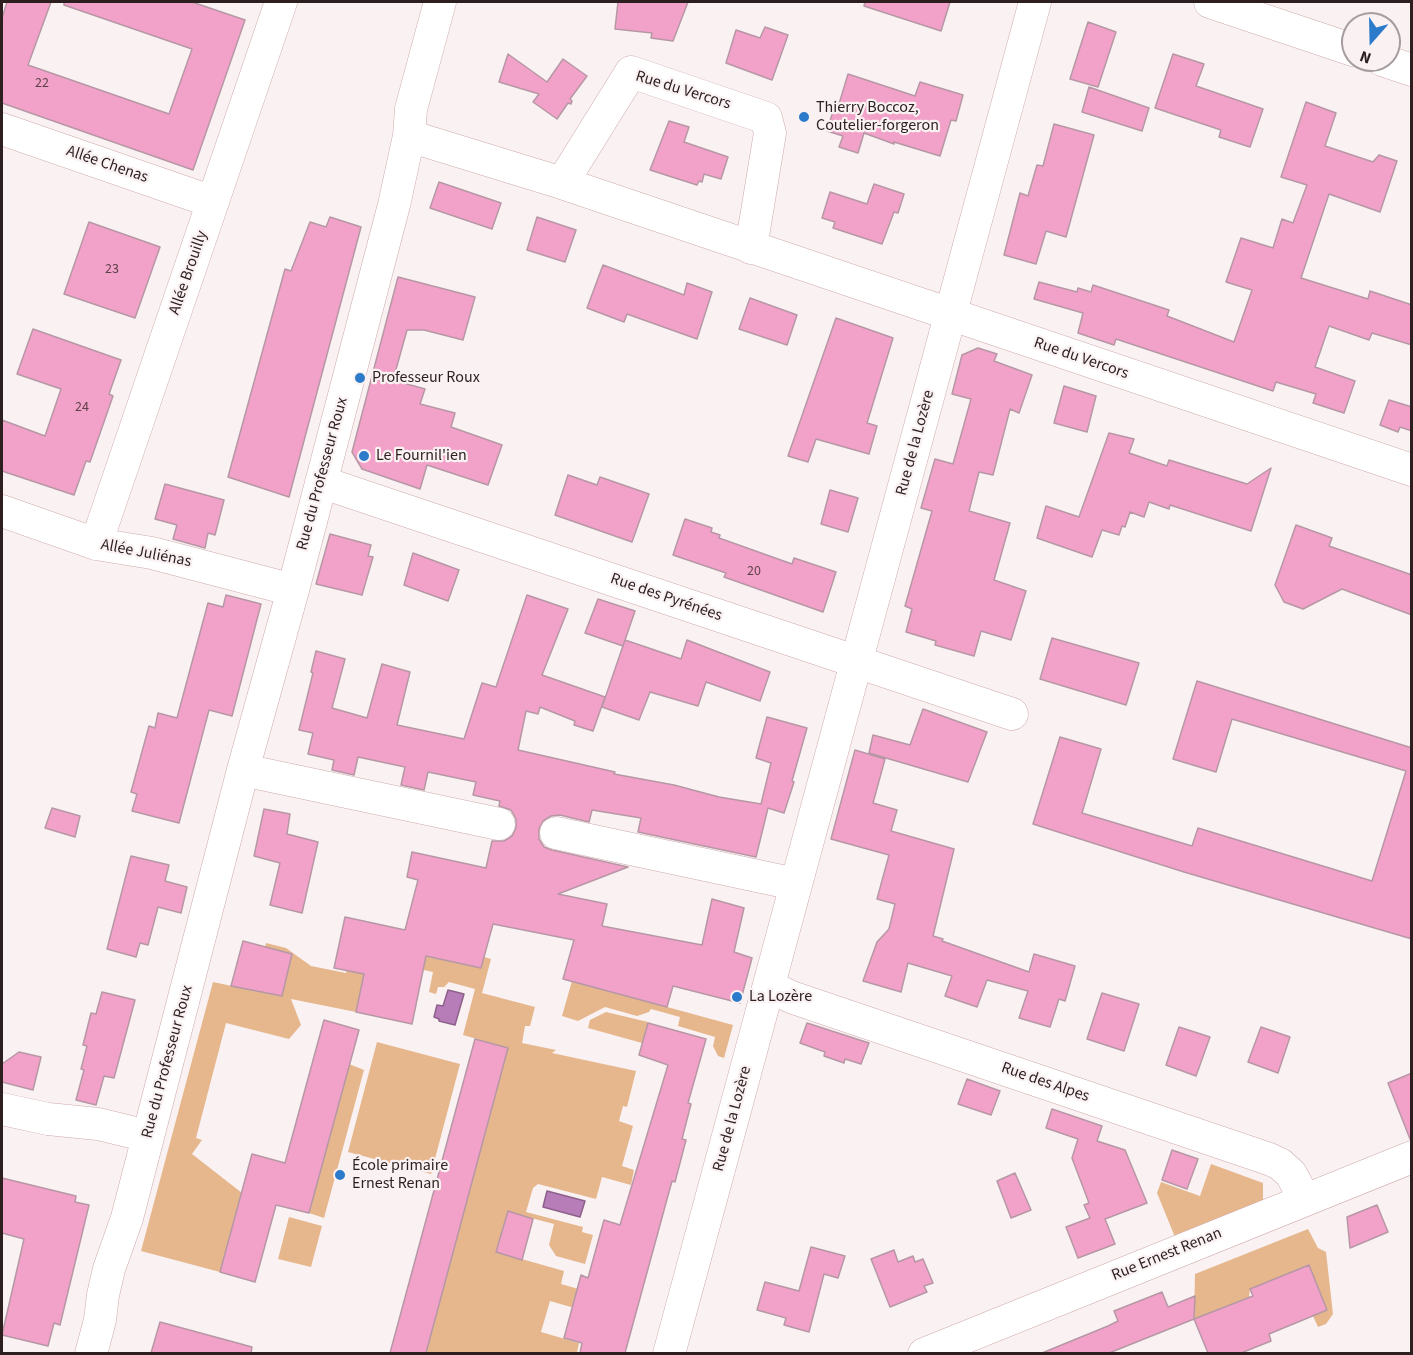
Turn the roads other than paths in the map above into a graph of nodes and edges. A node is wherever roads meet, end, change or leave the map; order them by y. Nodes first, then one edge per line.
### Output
1 (281, 2) edge
2 (440, 2) edge
3 (1035, 2) edge
4 (1210, 2) edge
5 (1341, 46) edge
6 (2, 129) edge
7 (409, 136) junction
8 (562, 183) junction
9 (213, 202) junction
10 (751, 248) junction
11 (951, 315) junction
12 (1412, 470) edge
13 (321, 482) junction
14 (2, 511) edge
15 (96, 544) junction
16 (293, 590) junction
17 (856, 663) junction
18 (1012, 714) dead end
19 (243, 770) junction
20 (499, 824) dead end
21 (556, 833) dead end
22 (795, 884) junction
23 (769, 986) junction
24 (2, 1109) edge
25 (148, 1136) junction
26 (1412, 1157) edge
27 (1305, 1200) junction
28 (91, 1353) edge
29 (669, 1353) edge
30 (924, 1353) edge

1 - 9 street, Allée Brouilly
2 - 7 street, Rue du Professeur Roux
3 - 11 street, Rue de la Lozère
4 - 5 street
6 - 9 street, Allée Chenas
7 - 8 street, Rue du Vercors
7 - 13 street, Rue du Professeur Roux
8 - 10 street, Rue du Vercors
8 - 10 street, Rue du Vercors
9 - 15 street, Allée Brouilly
10 - 11 street, Rue du Vercors
11 - 12 street, Rue du Vercors
11 - 17 street, Rue de la Lozère
13 - 16 street, Rue du Professeur Roux
13 - 17 street, Rue des Pyrénées
14 - 15 street, Allée Juliénas
15 - 16 street, Allée Juliénas
16 - 19 street, Rue du Professeur Roux
17 - 18 street, Rue des Pyrénées
17 - 22 street, Rue de la Lozère
19 - 20 street
19 - 25 street, Rue du Professeur Roux
21 - 22 street
22 - 23 street, Rue de la Lozère
23 - 27 street, Rue des Alpes
23 - 29 street, Rue de la Lozère
24 - 25 street
25 - 28 street, Rue du Professeur Roux
26 - 27 street, Rue Ernest Renan
27 - 30 street, Rue Ernest Renan

